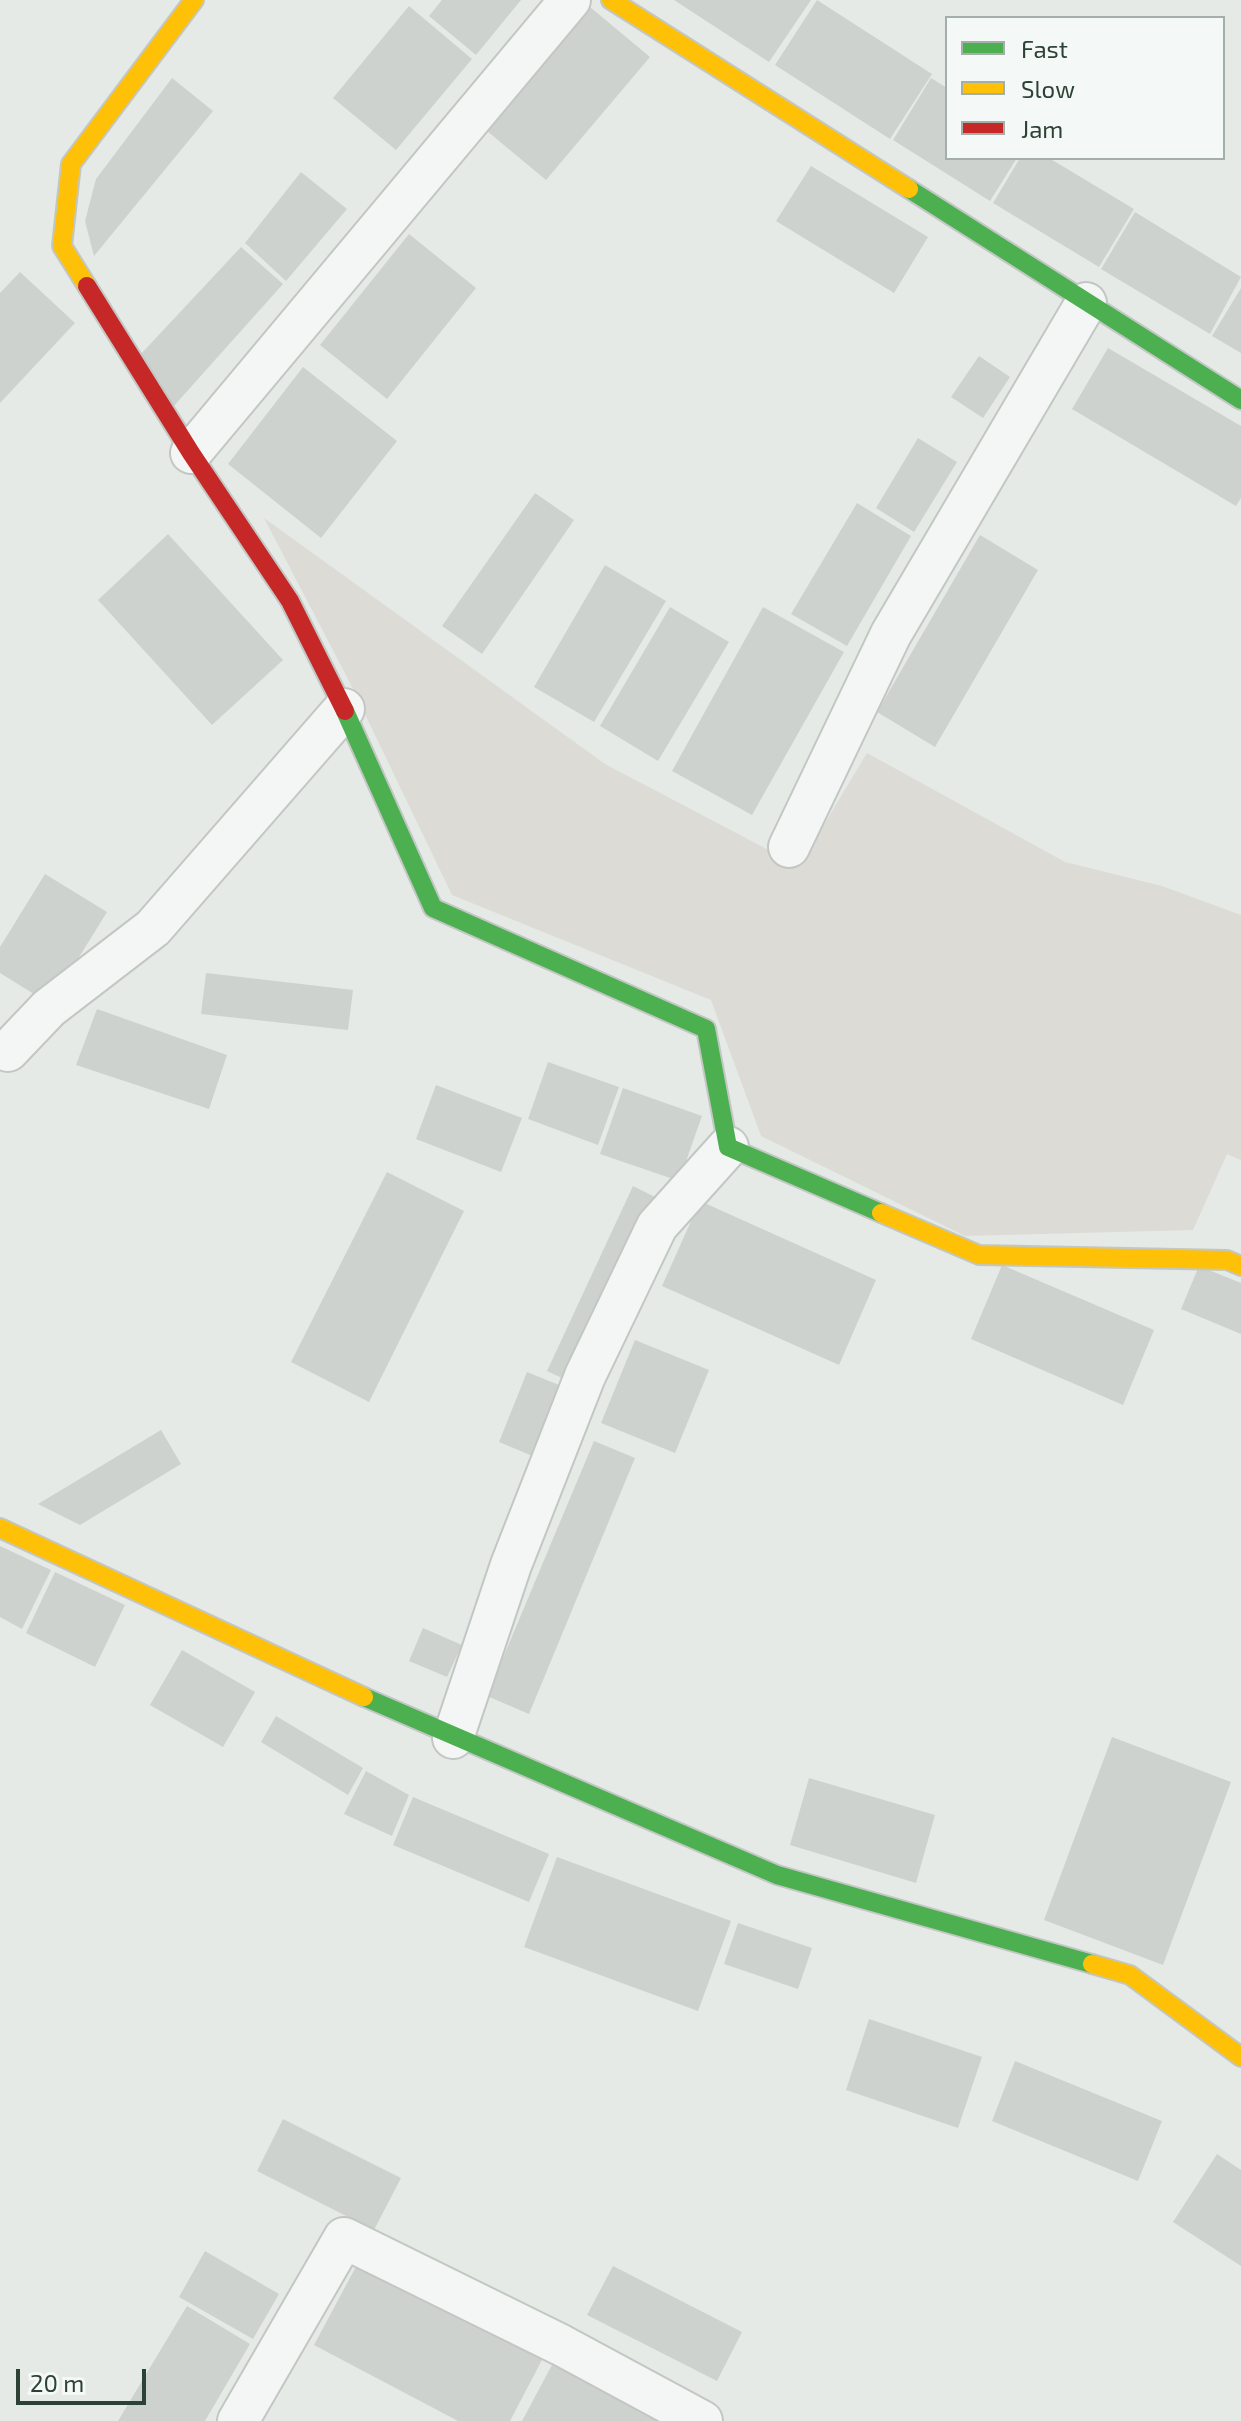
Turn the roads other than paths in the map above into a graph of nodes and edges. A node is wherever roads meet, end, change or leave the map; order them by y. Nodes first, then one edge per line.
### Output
1 (194, 0) edge
2 (570, 0) edge
3 (611, 0) edge
4 (1086, 303) junction
5 (1241, 400) edge
6 (191, 453) junction
7 (344, 709) junction
8 (789, 847) dead end
9 (8, 1051) dead end
10 (728, 1147) junction
11 (1241, 1266) edge
12 (0, 1528) edge
13 (453, 1738) junction
14 (1241, 2057) edge
15 (238, 2421) edge
16 (702, 2421) edge

1 - 6 street
2 - 6 street
3 - 4 street
4 - 5 street
4 - 8 street
6 - 7 street
7 - 9 street
7 - 10 street
10 - 11 street
10 - 13 street
12 - 13 street
13 - 14 street
15 - 16 street

